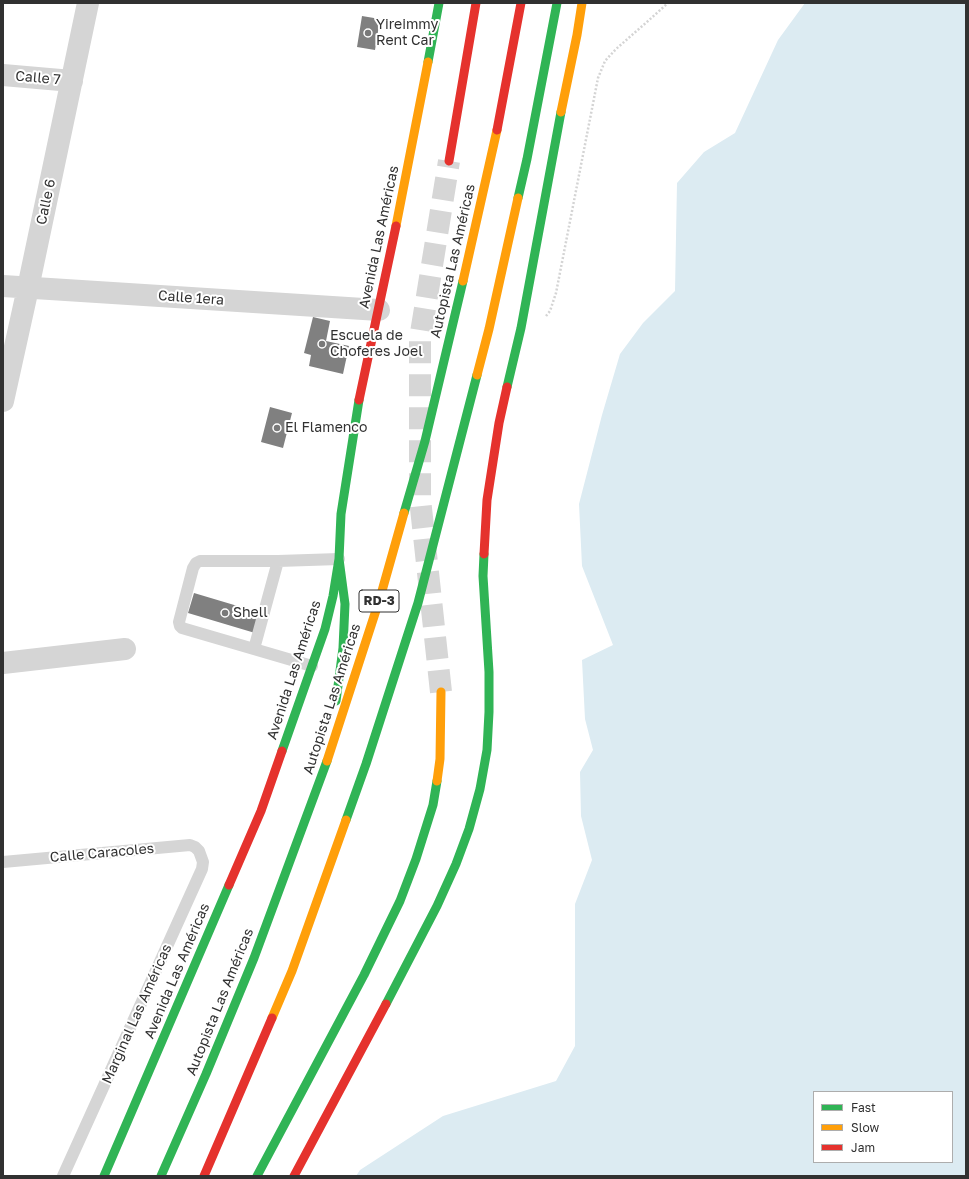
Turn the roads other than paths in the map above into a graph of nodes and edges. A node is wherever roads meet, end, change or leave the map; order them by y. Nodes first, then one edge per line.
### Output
1 (88, 3) edge
2 (439, 3) edge
3 (476, 3) edge
4 (521, 3) edge
5 (557, 3) edge
6 (582, 3) edge
7 (3, 75) edge
8 (72, 81) junction
9 (449, 161) tunnel mouth
10 (3, 286) edge
11 (28, 288) junction
12 (379, 310) junction
13 (3, 401) edge
14 (339, 559) junction
15 (278, 561) junction
16 (125, 649) dead end
17 (254, 649) junction
18 (3, 663) edge
19 (312, 666) junction
20 (441, 692) tunnel mouth
21 (329, 756) junction
22 (199, 850) joint
23 (3, 862) edge
24 (63, 1176) edge
25 (104, 1176) edge
26 (161, 1176) edge
27 (204, 1176) edge
28 (257, 1176) edge
29 (294, 1176) edge

1 - 8 street, Calle 6
2 - 12 main road, Avenida Las Américas
3 - 9 main road
4 - 21 main road, Autopista Las Américas / RD-3
5 - 27 main road, RD-3
6 - 29 main road
7 - 8 street, Calle 7
8 - 11 street, Calle 6
10 - 11 street, Calle 1era
11 - 12 street, Calle 1era
11 - 13 street, Calle 6
12 - 14 main road, Avenida Las Américas
14 - 15 lane
14 - 19 main road, Avenida Las Américas
14 - 21 main road
15 - 17 lane
15 - 17 lane
16 - 18 street
17 - 19 lane
19 - 25 main road, Avenida Las Américas
20 - 28 main road
21 - 26 main road, Autopista Las Américas / RD-3
22 - 23 lane, Calle Caracoles
22 - 24 lane, Marginal Las Américas

